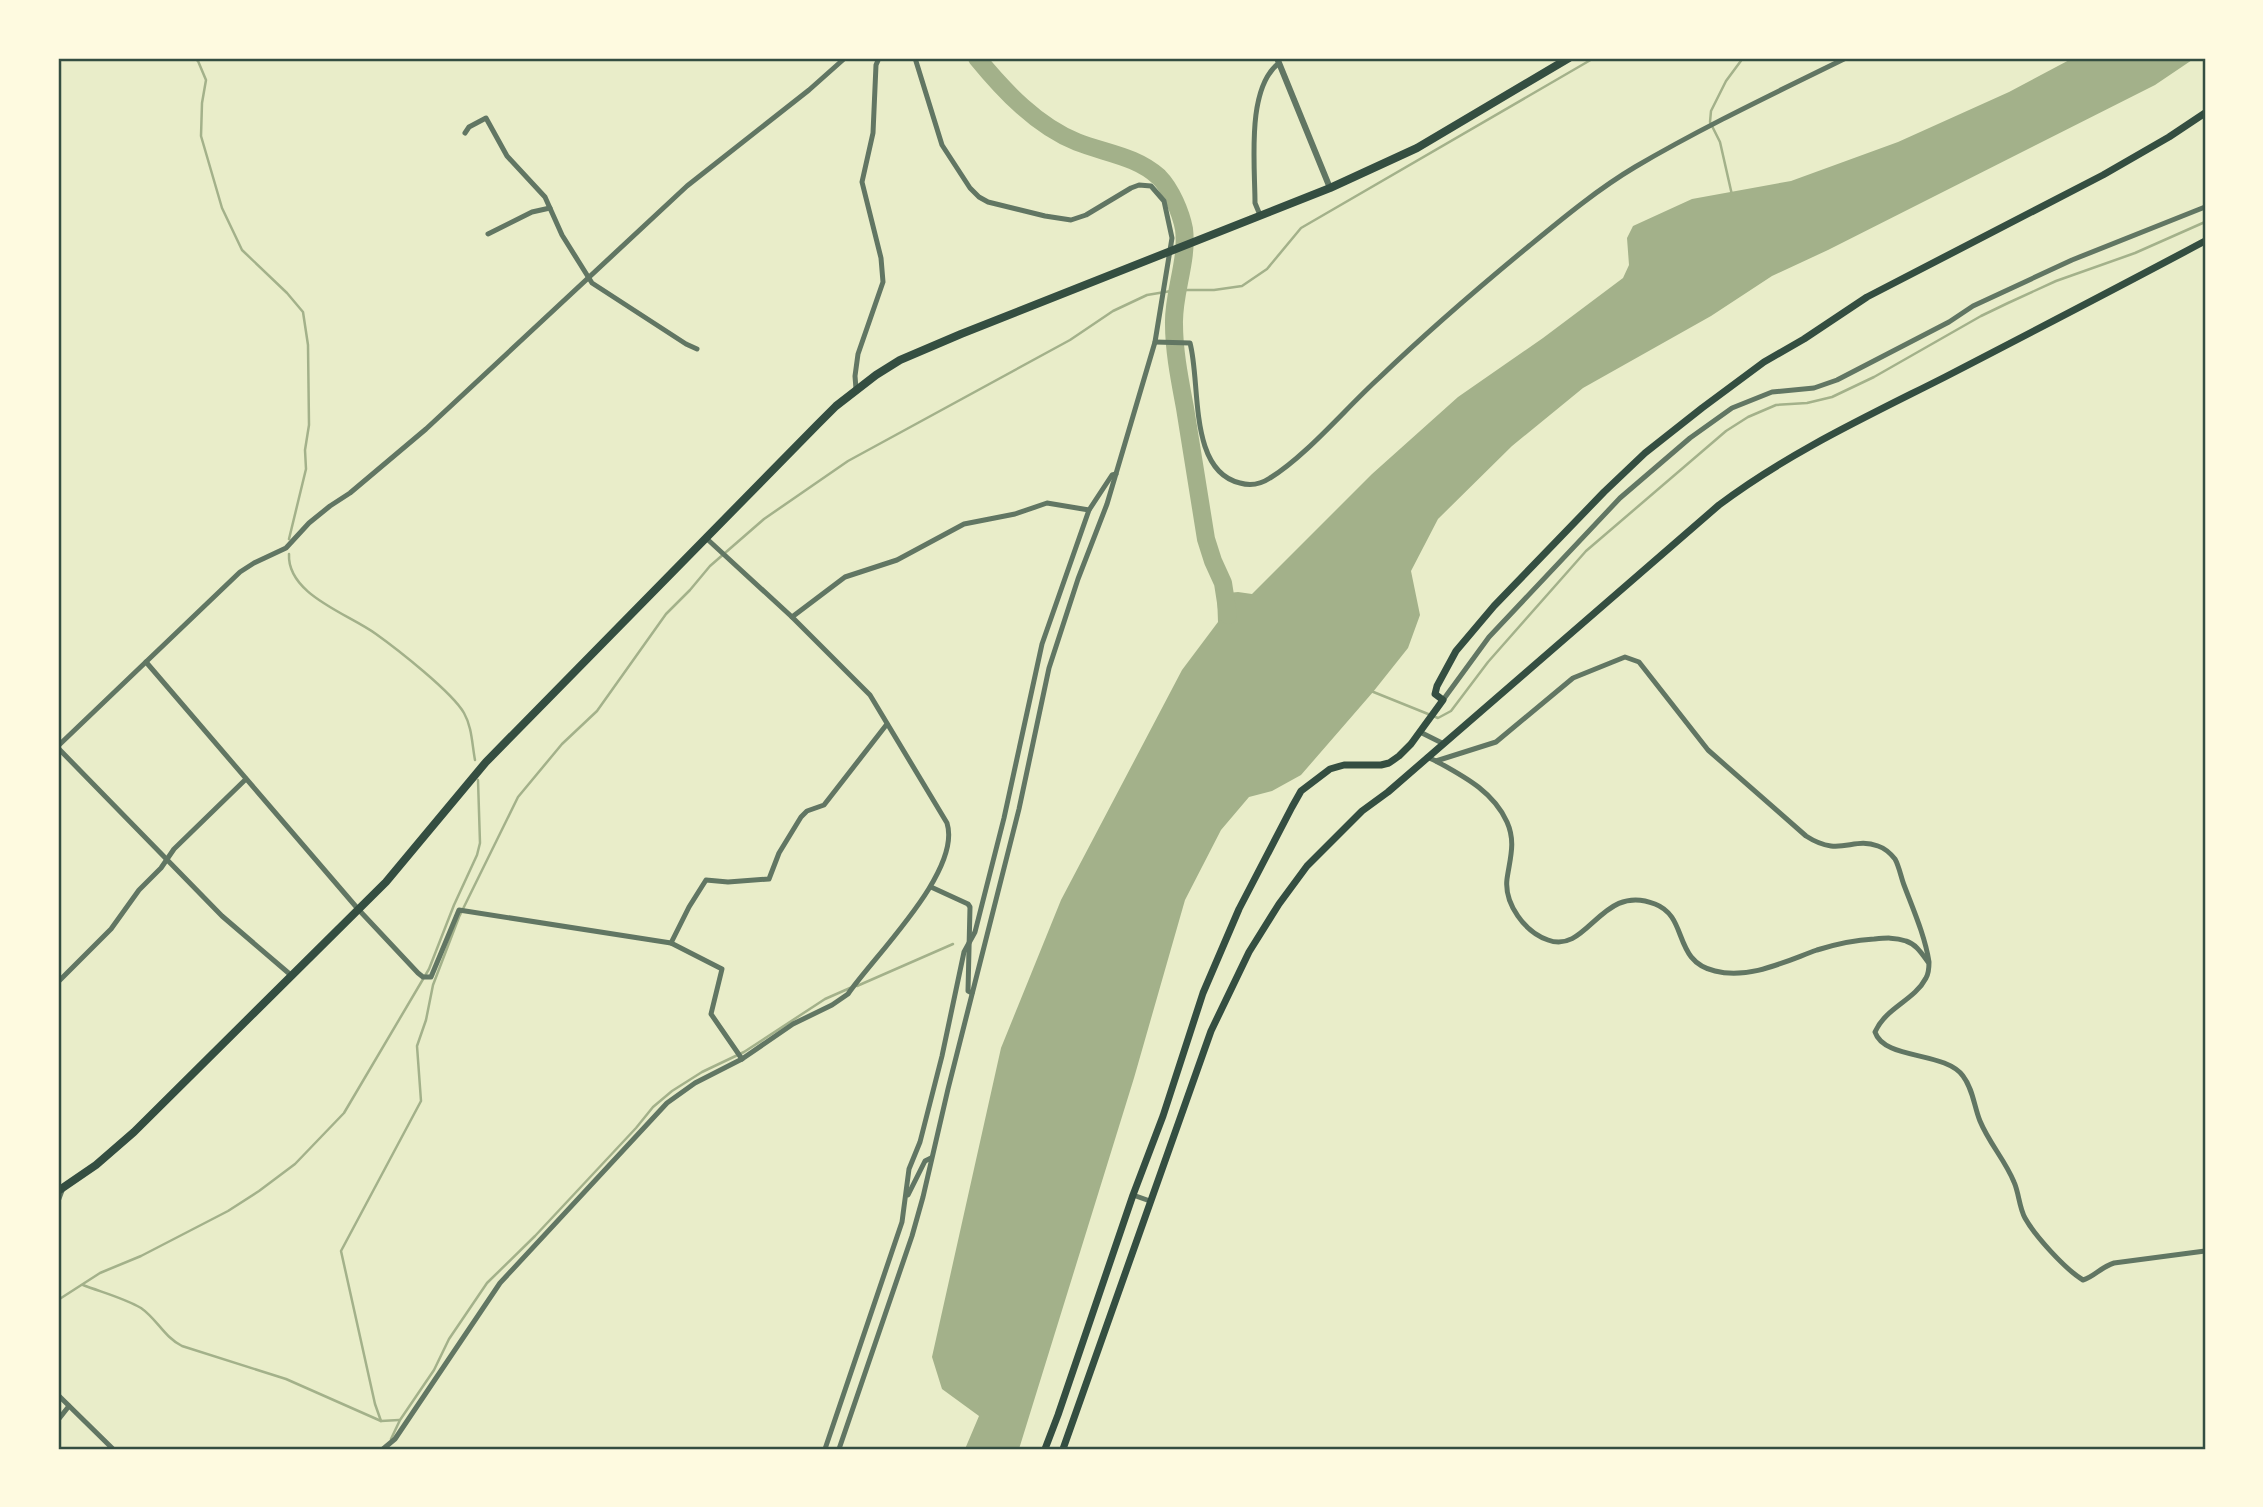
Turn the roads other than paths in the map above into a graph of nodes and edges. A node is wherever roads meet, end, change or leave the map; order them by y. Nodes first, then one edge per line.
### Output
1 (845, 58) edge
2 (879, 58) edge
3 (915, 58) edge
4 (1569, 58) edge
5 (1846, 58) edge
6 (1278, 60) edge
7 (2205, 113) edge
8 (465, 133) dead end
9 (1330, 188) junction
10 (2205, 207) edge
11 (550, 208) junction
12 (1260, 215) junction
13 (488, 234) dead end
14 (2205, 241) edge
15 (1172, 249) junction
16 (588, 278) junction
17 (1154, 342) junction
18 (697, 349) dead end
19 (856, 389) junction
20 (1116, 474) junction
21 (1089, 510) junction
22 (706, 538) junction
23 (792, 617) junction
24 (146, 662) junction
25 (1440, 703) junction
26 (887, 724) junction
27 (1420, 732) junction
28 (1444, 744) junction
29 (58, 747) edge
30 (1432, 759) junction
31 (246, 779) junction
32 (166, 859) junction
33 (931, 887) junction
34 (358, 909) junction
35 (971, 939) junction
36 (671, 943) junction
37 (1929, 965) junction
38 (292, 976) junction
39 (58, 982) edge
40 (972, 993) junction
41 (740, 1055) junction
42 (931, 1158) junction
43 (60, 1190) edge
44 (1133, 1195) junction
45 (906, 1197) junction
46 (1150, 1200) junction
47 (58, 1201) edge
48 (2205, 1251) edge
49 (58, 1395) edge
50 (69, 1406) junction
51 (58, 1420) edge
52 (1045, 1448) edge
53 (113, 1449) edge
54 (383, 1449) edge
55 (825, 1449) edge
56 (839, 1449) edge
57 (1063, 1449) edge

1 - 16 street
2 - 19 street
3 - 15 street
4 - 9 main road
5 - 17 street
6 - 9 street
6 - 12 street
7 - 25 main road
8 - 11 street
9 - 12 main road
10 - 25 street
11 - 13 street
11 - 16 street
12 - 15 main road
14 - 28 main road
15 - 17 street
15 - 19 main road
16 - 18 street
16 - 24 street
17 - 20 street
19 - 22 main road
20 - 21 street
20 - 40 street
21 - 23 street
21 - 35 street
22 - 23 street
22 - 34 main road
23 - 26 street
24 - 29 street
24 - 31 street
25 - 27 main road
26 - 33 street
26 - 36 street
27 - 28 street
27 - 44 main road
28 - 30 main road
29 - 32 street
30 - 37 street
30 - 37 street
30 - 46 main road
31 - 32 street
31 - 34 street
32 - 38 street
32 - 39 street
33 - 35 street
33 - 41 street
34 - 36 street
34 - 38 main road
35 - 40 street
35 - 45 street
36 - 41 street
37 - 48 street
38 - 43 main road
40 - 42 street
41 - 54 street
42 - 45 street
42 - 56 street
43 - 47 street
44 - 46 street
44 - 52 main road
45 - 55 street
46 - 57 main road
49 - 50 street
50 - 51 street
50 - 53 street

